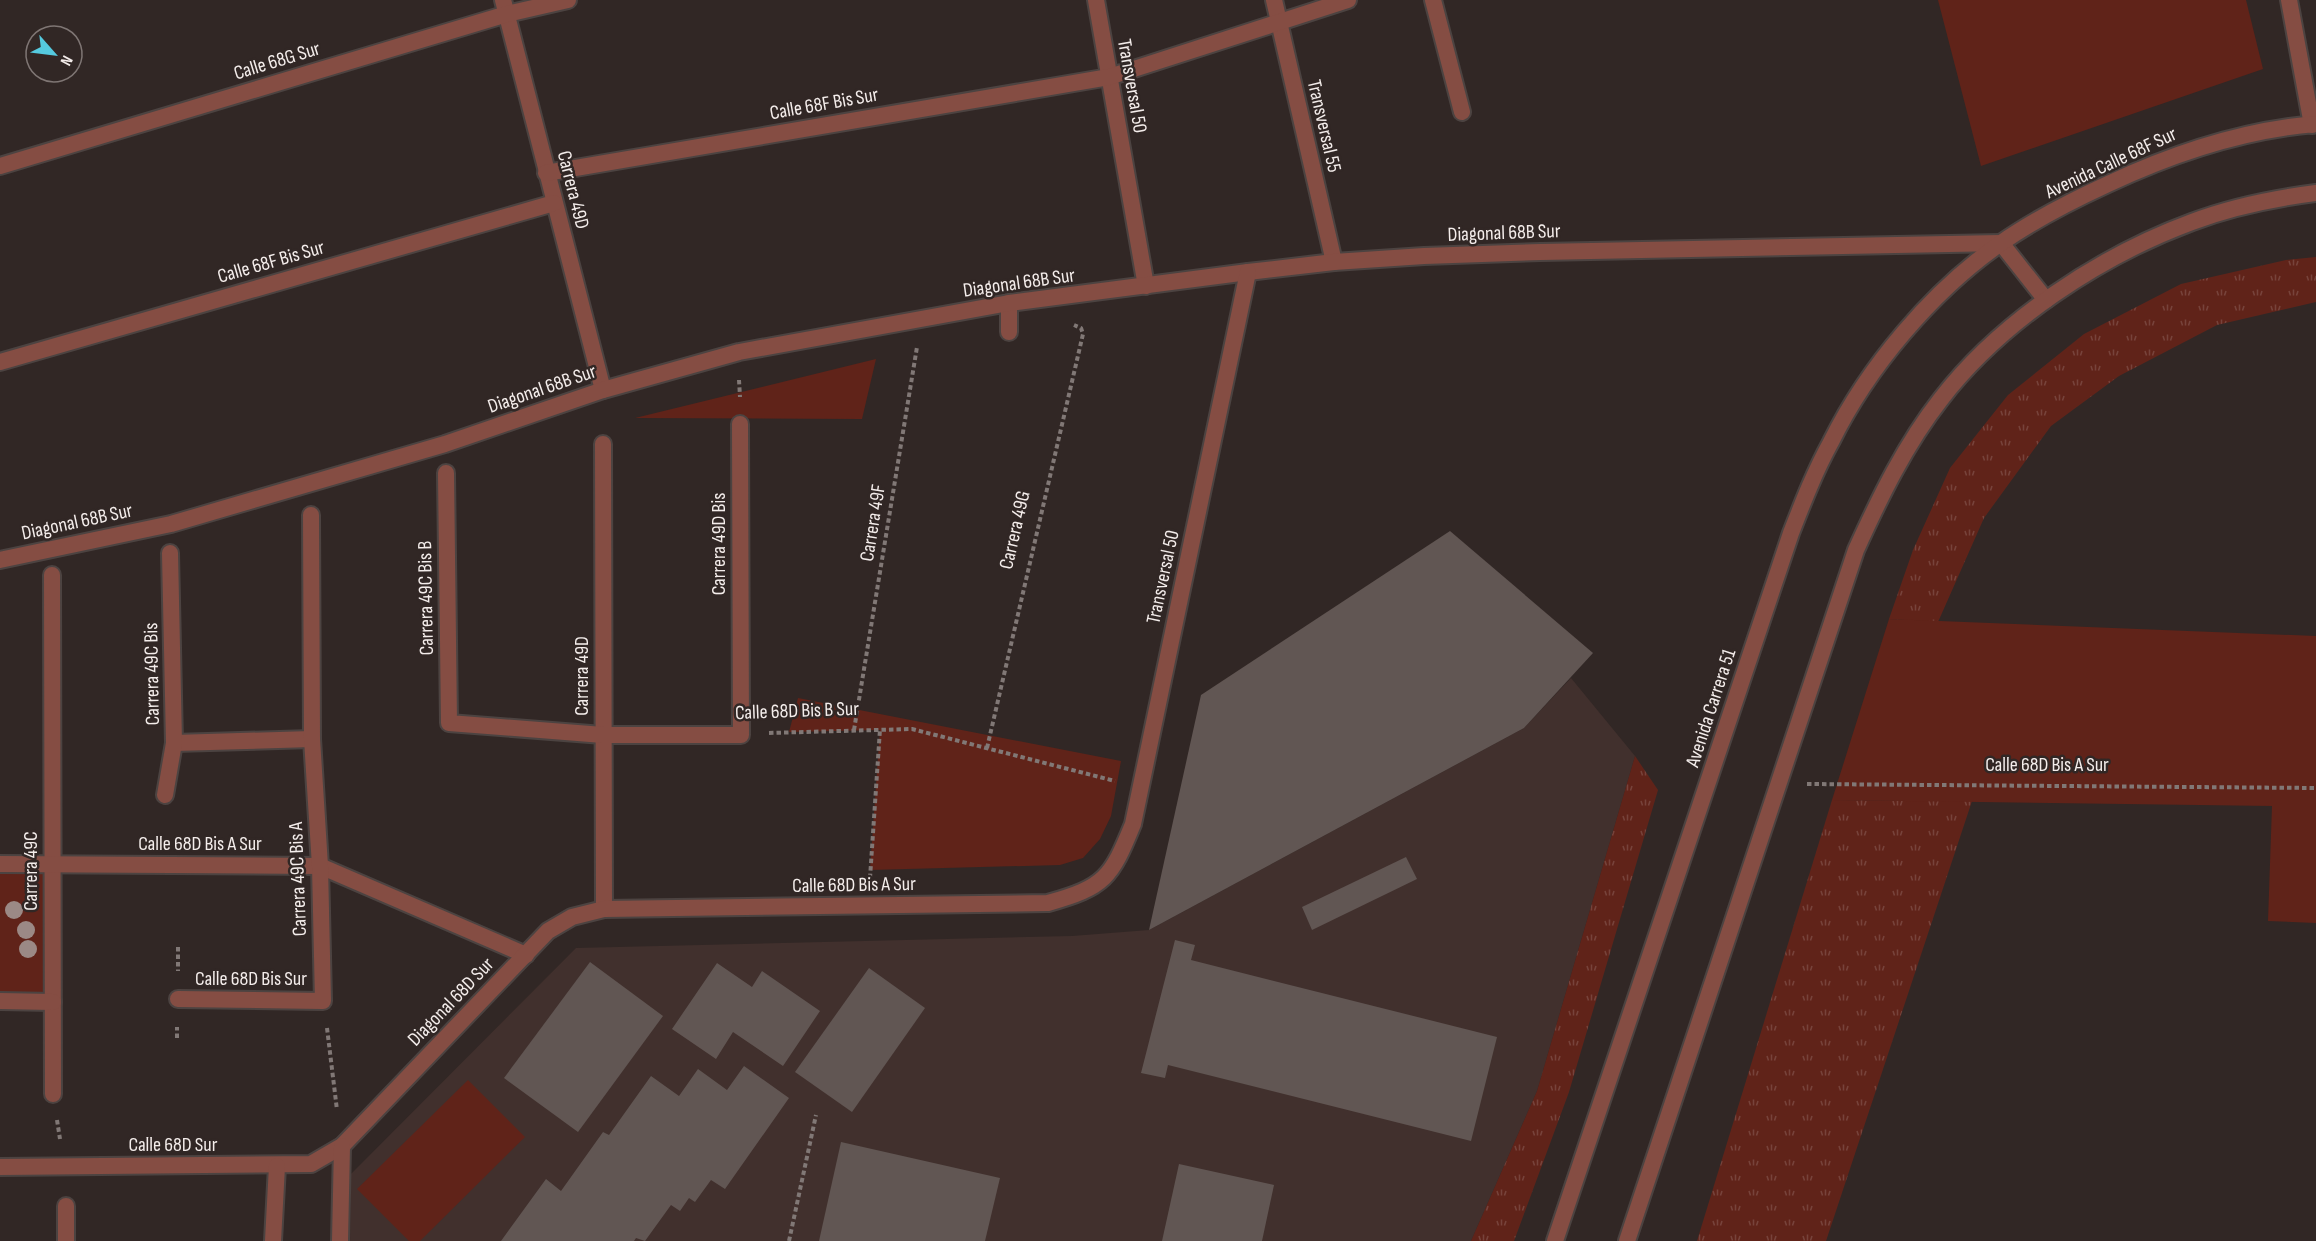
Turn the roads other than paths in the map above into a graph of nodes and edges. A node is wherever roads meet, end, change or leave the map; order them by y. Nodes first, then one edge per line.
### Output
1 (568, 0) edge
2 (1096, 0) edge
3 (1274, 0) edge
4 (1348, 0) edge
5 (1432, 0) edge
6 (2289, 0) edge
7 (505, 7) edge
8 (1279, 22) junction
9 (1109, 77) junction
10 (1462, 112) dead end
11 (2314, 124) edge
12 (0, 166) edge
13 (546, 173) junction
14 (2316, 193) edge
15 (554, 203) junction
16 (2001, 243) junction
17 (1334, 262) junction
18 (1248, 272) junction
19 (1146, 286) junction
20 (2046, 300) junction
21 (1009, 303) junction
22 (1009, 332) dead end
23 (0, 362) edge
24 (603, 390) junction
25 (740, 424) road end
26 (603, 444) dead end
27 (446, 473) dead end
28 (311, 515) dead end
29 (170, 553) dead end
30 (0, 561) edge
31 (52, 575) dead end
32 (449, 723) joint
33 (603, 735) junction
34 (741, 735) joint
35 (312, 739) junction
36 (174, 743) junction
37 (165, 795) dead end
38 (0, 864) edge
39 (52, 864) junction
40 (320, 866) junction
41 (1101, 882) joint
42 (604, 909) junction
43 (526, 955) junction
44 (178, 999) dead end
45 (0, 1001) edge
46 (323, 1001) joint
47 (52, 1002) junction
48 (53, 1094) road end
49 (342, 1146) junction
50 (277, 1166) junction
51 (0, 1167) edge
52 (66, 1206) dead end
53 (66, 1241) edge
54 (273, 1241) edge
55 (340, 1241) edge
56 (1555, 1241) edge
57 (1627, 1241) edge

1 - 7 street, Calle 68G Sur
2 - 9 street, Transversal 50
3 - 8 street, Transversal 55
4 - 8 street, Calle 68F Bis Sur
5 - 10 street
6 - 11 street
7 - 12 street, Calle 68G Sur
7 - 13 street, Carrera 49D
8 - 9 street, Calle 68F Bis Sur
8 - 17 street, Transversal 55
9 - 13 street, Calle 68F Bis Sur
9 - 19 street, Transversal 50
11 - 16 street, Avenida Calle 68F Sur
13 - 15 street, Carrera 49D
14 - 20 street
15 - 23 street, Calle 68F Bis Sur
15 - 24 street, Carrera 49D
16 - 17 street, Diagonal 68B Sur
16 - 20 street
16 - 56 street, Avenida Carrera 51
17 - 18 street, Diagonal 68B Sur
18 - 19 street, Diagonal 68B Sur
18 - 41 street, Transversal 50
19 - 21 street, Diagonal 68B Sur
20 - 57 street
21 - 22 street
21 - 24 street, Diagonal 68B Sur
24 - 30 street, Diagonal 68B Sur
25 - 34 street, Carrera 49D Bis
26 - 33 street, Carrera 49D
27 - 32 street, Carrera 49C Bis B
28 - 35 street, Carrera 49C Bis A
29 - 36 street, Carrera 49C Bis
31 - 39 street, Carrera 49C
32 - 33 street, Calle 68D Bis B Sur
33 - 34 street, Calle 68D Bis B Sur
33 - 42 street, Carrera 49D
35 - 36 street
35 - 40 street, Carrera 49C Bis A
36 - 37 street, Carrera 49C Bis
38 - 39 street, Calle 68D Bis A Sur
39 - 40 street, Calle 68D Bis A Sur
39 - 47 street, Carrera 49C
40 - 43 street, Calle 68D Bis A Sur
40 - 46 street, Carrera 49C Bis A
41 - 42 street, Calle 68D Bis A Sur
42 - 43 street, Diagonal 68D Sur
43 - 49 street, Diagonal 68D Sur
44 - 46 street, Calle 68D Bis Sur
45 - 47 street
47 - 48 street, Carrera 49C
49 - 50 street, Calle 68D Sur
49 - 55 street
50 - 51 street, Calle 68D Sur
50 - 54 street
52 - 53 street

